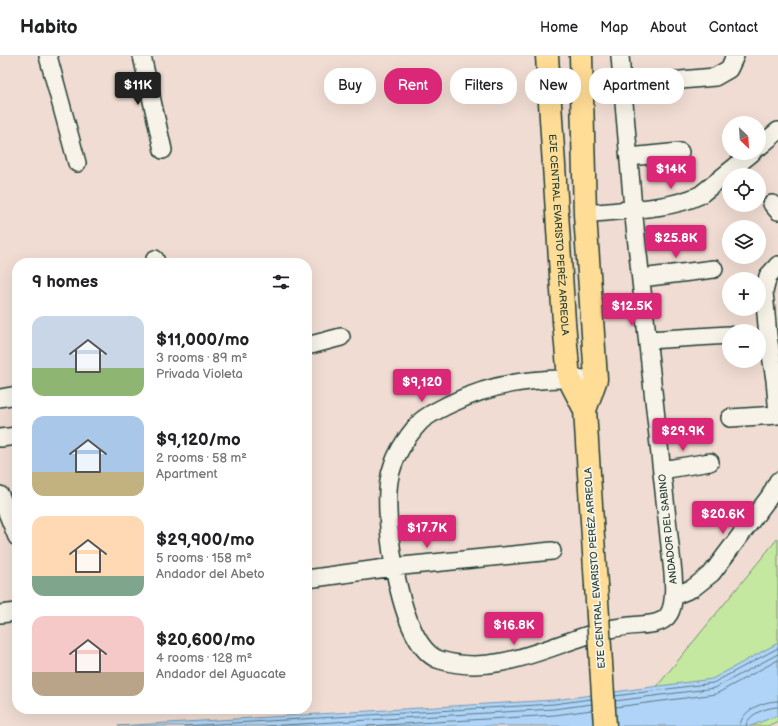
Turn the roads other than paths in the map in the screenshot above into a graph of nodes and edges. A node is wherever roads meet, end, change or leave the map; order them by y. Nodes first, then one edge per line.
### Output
1 (48, 56) edge
2 (142, 56) edge
3 (547, 56) edge
4 (581, 56) edge
5 (620, 56) edge
6 (735, 58) edge
7 (622, 68) edge
8 (684, 80) edge
9 (625, 104) edge
10 (778, 131) edge
11 (766, 141) edge
12 (163, 150) dead end
13 (680, 152) dead end
14 (629, 157) junction
15 (743, 160) edge
16 (77, 163) dead end
17 (633, 208) junction
18 (586, 214) junction
19 (778, 265) edge
20 (714, 269) dead end
21 (641, 278) junction
22 (763, 324) edge
23 (722, 334) edge
24 (341, 338) dead end
25 (648, 340) junction
26 (312, 345) edge
27 (766, 346) edge
28 (569, 379) junction
29 (596, 379) junction
30 (776, 379) edge
31 (12, 396) edge
32 (0, 398) edge
33 (585, 410) junction
34 (778, 415) edge
35 (730, 418) dead end
36 (12, 437) edge
37 (0, 438) edge
38 (710, 462) dead end
39 (662, 470) junction
40 (778, 481) edge
41 (0, 495) edge
42 (12, 529) edge
43 (552, 551) dead end
44 (393, 567) junction
45 (312, 578) edge
46 (674, 596) junction
47 (12, 613) edge
48 (0, 614) edge
49 (605, 726) edge

1 - 16 street
2 - 12 street
3 - 28 main road, EJE CENTRAL EVARISTO PERÉZ ARREOLA
4 - 18 main road, EJE CENTRAL EVARISTO PERÉZ ARREOLA
5 - 7 street, ANDADOR DEL SABINO
6 - 8 street
9 - 14 street, ANDADOR DEL SABINO
10 - 11 street
13 - 14 street
14 - 17 street, ANDADOR DEL SABINO
15 - 17 street
17 - 18 street
17 - 21 street, ANDADOR DEL SABINO
18 - 29 main road, EJE CENTRAL EVARISTO PERÉZ ARREOLA
19 - 22 street
20 - 21 street
21 - 25 street, ANDADOR DEL SABINO
23 - 25 street
24 - 26 street
25 - 39 street, ANDADOR DEL SABINO
27 - 30 street
28 - 29 street
28 - 33 main road, EJE CENTRAL EVARISTO PERÉZ ARREOLA
28 - 44 street
29 - 33 main road, EJE CENTRAL EVARISTO PERÉZ ARREOLA
30 - 34 street
31 - 32 street
33 - 49 main road, EJE CENTRAL EVARISTO PERÉZ ARREOLA, bridge
34 - 35 street
36 - 37 street
38 - 39 street
39 - 46 street, ANDADOR DEL SABINO
40 - 46 street
41 - 42 street
43 - 44 street
44 - 45 street
44 - 46 street
47 - 48 street

